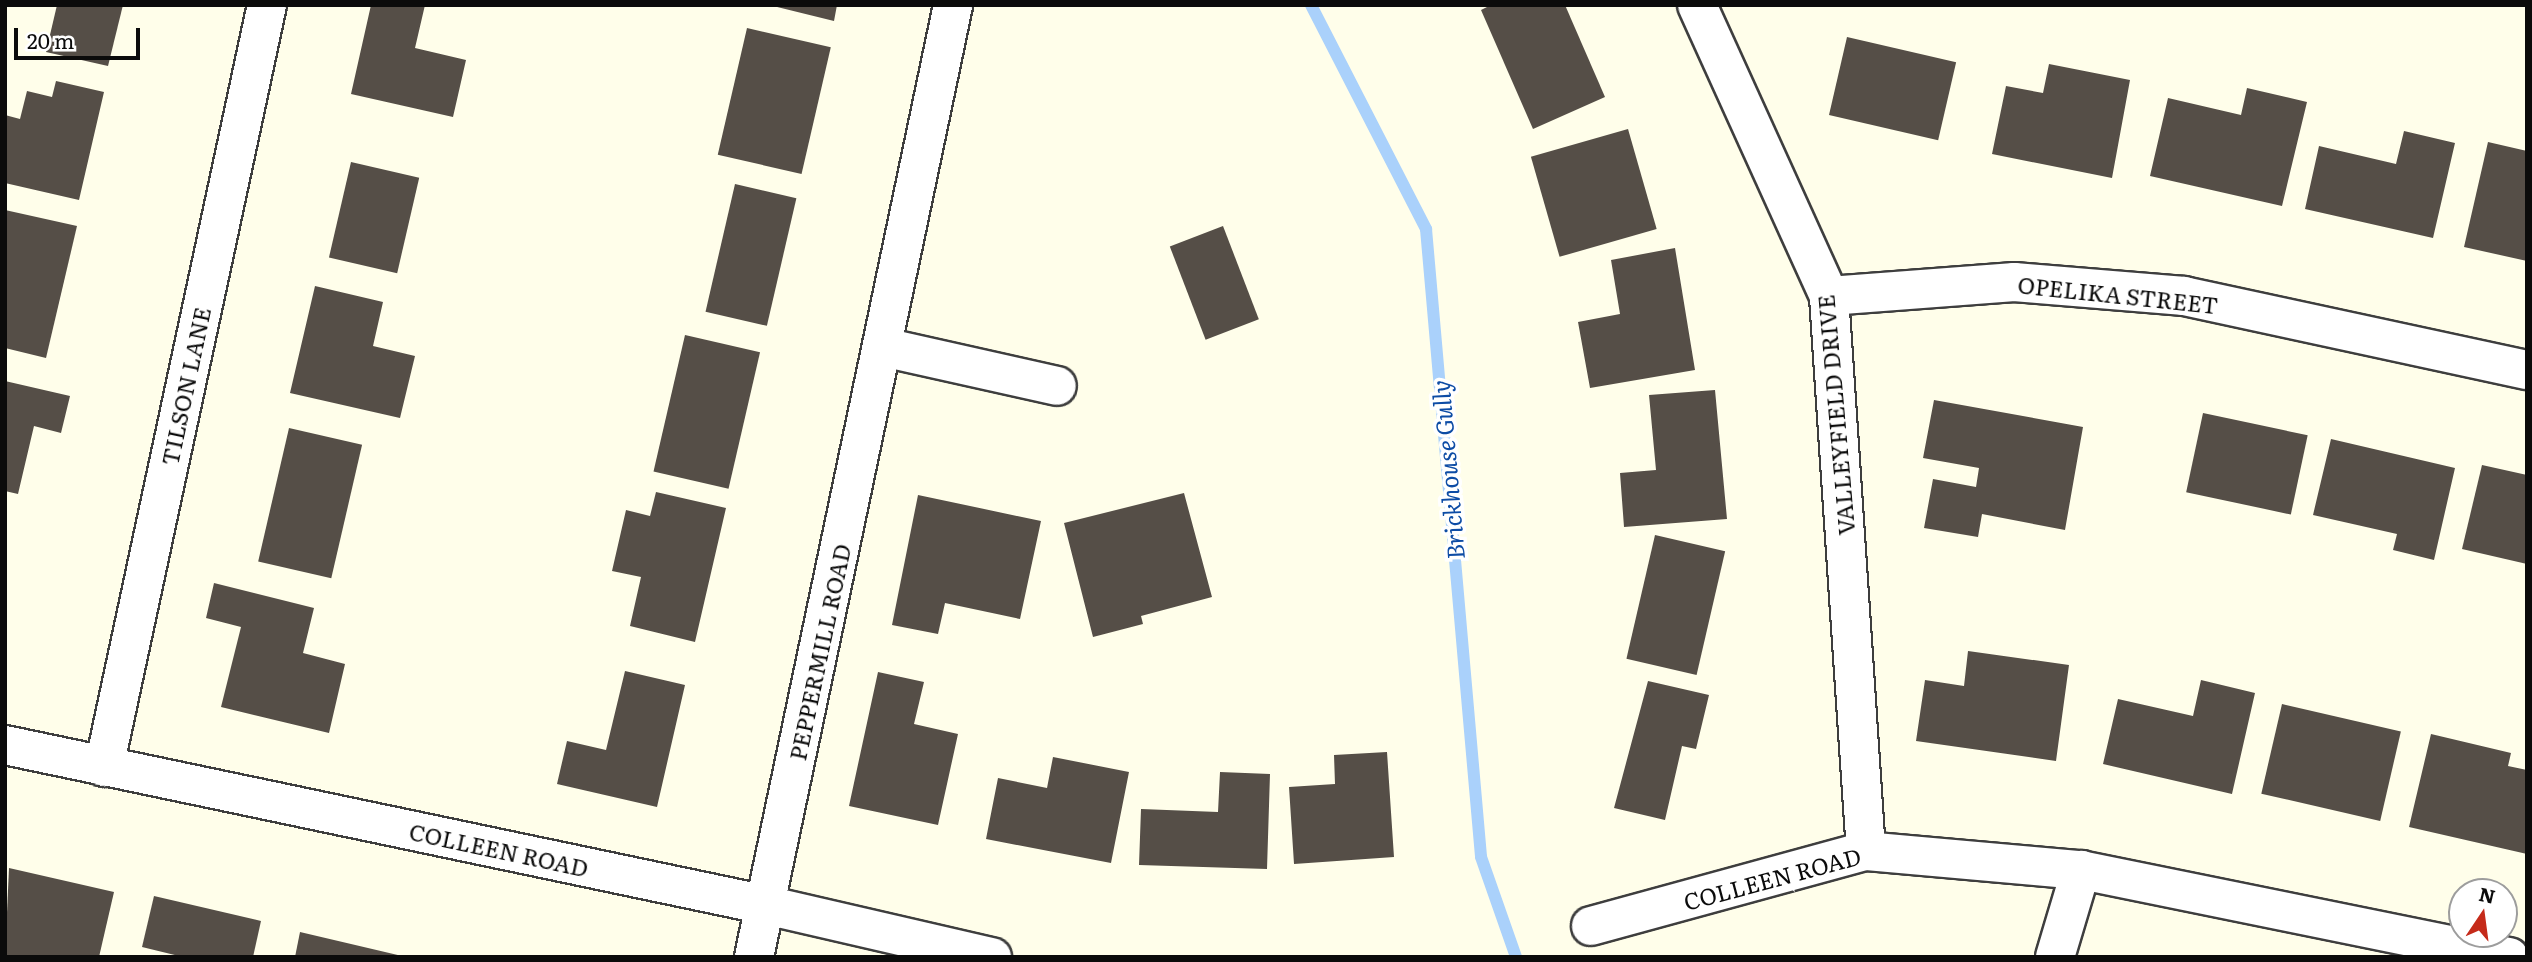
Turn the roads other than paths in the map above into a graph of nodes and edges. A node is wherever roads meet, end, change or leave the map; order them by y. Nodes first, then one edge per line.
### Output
1 (267, 5) edge
2 (953, 5) edge
3 (1697, 5) edge
4 (1829, 296) junction
5 (883, 347) junction
6 (2527, 370) edge
7 (1057, 386) dead end
8 (5, 746) edge
9 (104, 767) junction
10 (1866, 852) junction
11 (2081, 870) junction
12 (766, 905) junction
13 (1591, 926) dead end
14 (754, 957) edge
15 (992, 957) edge
16 (2055, 957) edge
17 (2509, 957) edge

1 - 9 street, TILSON LANE
2 - 5 street, PEPPERMILL ROAD
3 - 4 street, VALLEYFIELD DRIVE
4 - 6 street, OPELIKA STREET
4 - 10 street, VALLEYFIELD DRIVE
5 - 7 street
5 - 12 street, PEPPERMILL ROAD
8 - 9 street, COLLEEN ROAD
9 - 12 street, COLLEEN ROAD
10 - 11 street, COLLEEN ROAD
10 - 13 street, COLLEEN ROAD
11 - 16 street
11 - 17 street, COLLEEN ROAD
12 - 14 street, PEPPERMILL ROAD
12 - 15 street, COLLEEN ROAD

